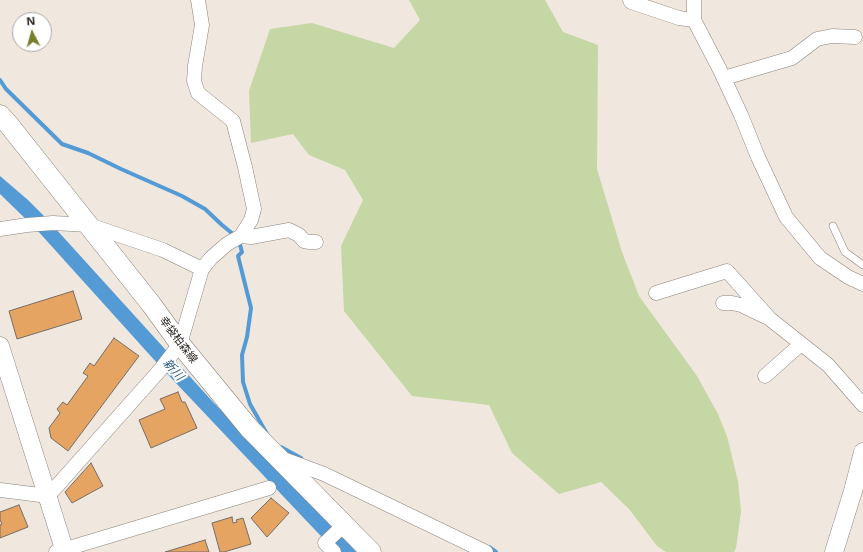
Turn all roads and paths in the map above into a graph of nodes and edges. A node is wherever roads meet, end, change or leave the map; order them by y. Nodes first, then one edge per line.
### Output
1 (198, 0) edge
2 (630, 0) edge
3 (694, 0) edge
4 (694, 20) junction
5 (855, 37) dead end
6 (724, 78) junction
7 (0, 115) edge
8 (89, 225) junction
9 (833, 226) dead end
10 (0, 230) edge
11 (241, 236) junction
12 (316, 242) dead end
13 (863, 265) edge
14 (202, 269) junction
15 (863, 284) edge
16 (656, 294) dead end
17 (723, 303) dead end
18 (770, 318) junction
19 (801, 344) junction
20 (0, 346) edge
21 (177, 349) junction
22 (765, 376) dead end
23 (863, 405) edge
24 (863, 452) edge
25 (276, 456) junction
26 (269, 488) dead end
27 (0, 490) edge
28 (48, 496) junction
29 (342, 527) junction
30 (329, 549) edge
31 (62, 551) edge
32 (371, 552) edge
33 (486, 552) edge
34 (834, 552) edge

1 - 11 street
2 - 4 street
3 - 4 street
4 - 6 street
5 - 6 street
6 - 15 street
7 - 8 main road, 幸袋柏森線
8 - 10 street
8 - 14 street
8 - 21 main road, 幸袋柏森線
9 - 13 lane
11 - 12 street
11 - 14 street
14 - 21 street
16 - 18 street
17 - 18 street
18 - 19 street
19 - 22 street
19 - 23 street
20 - 28 street
21 - 25 main road, 幸袋柏森線
21 - 28 street
24 - 34 street
25 - 29 main road, 幸袋柏森線
25 - 33 street
26 - 31 street
27 - 28 street
28 - 31 street
29 - 30 street
29 - 32 main road, 幸袋柏森線

